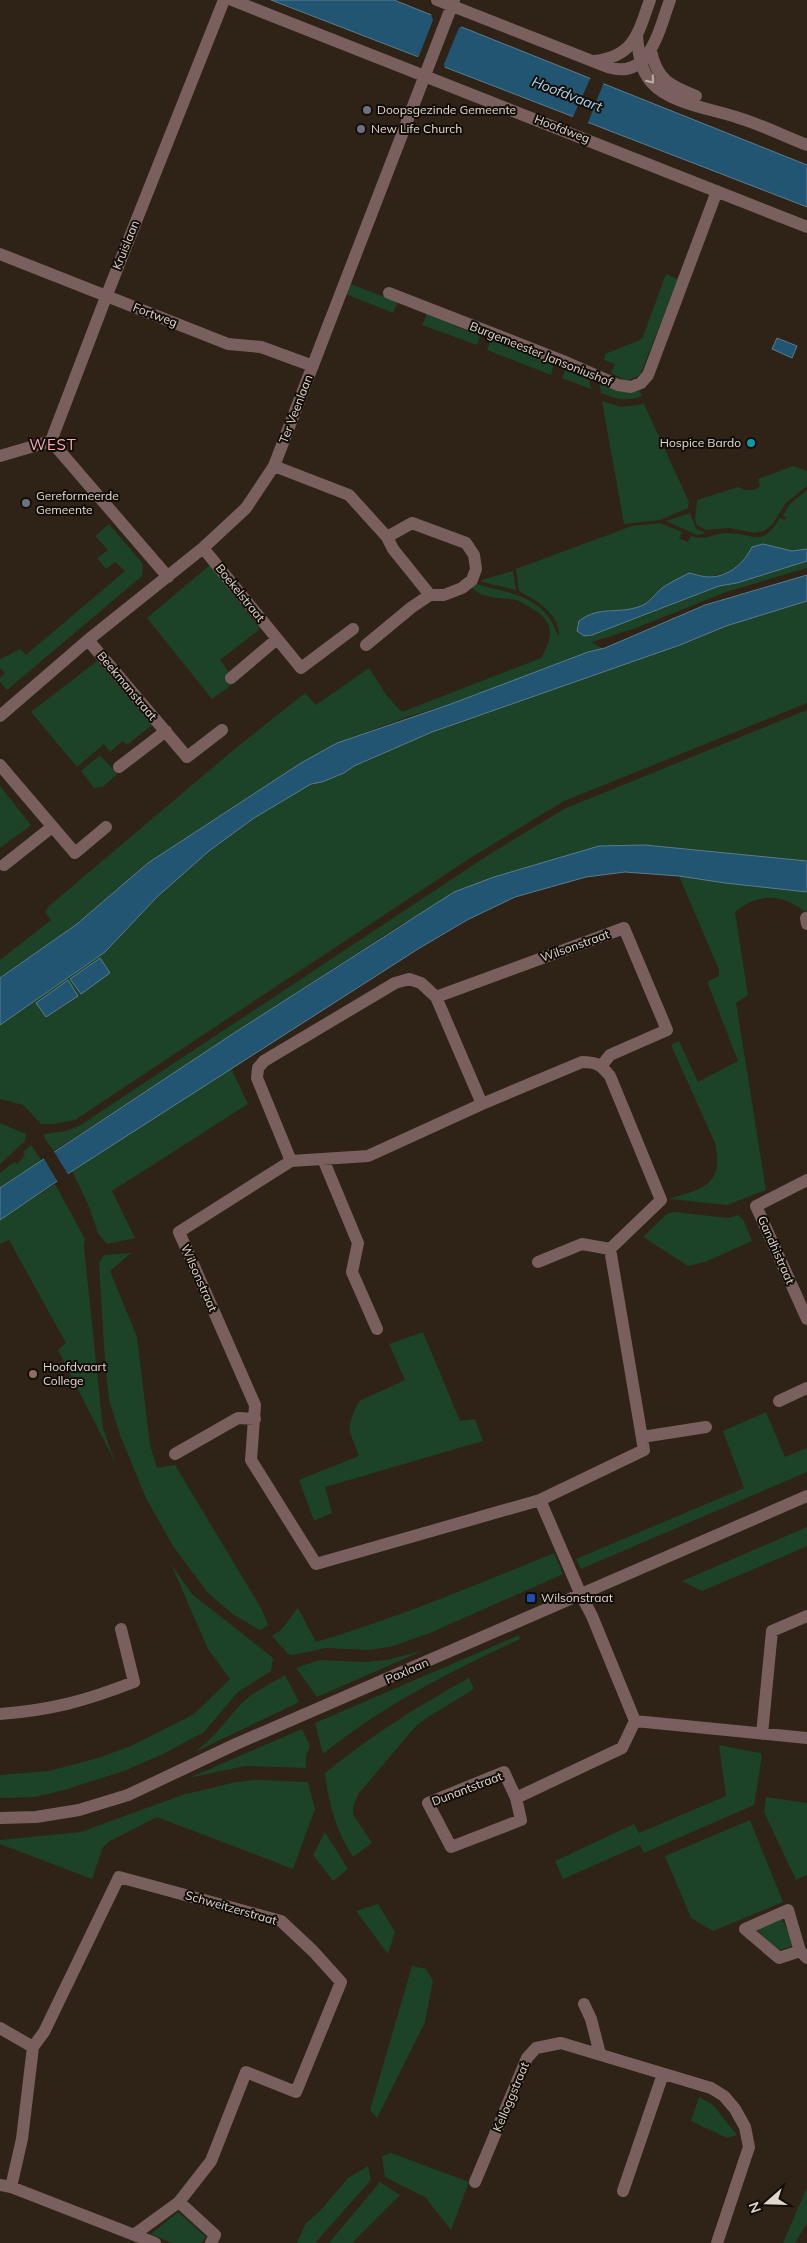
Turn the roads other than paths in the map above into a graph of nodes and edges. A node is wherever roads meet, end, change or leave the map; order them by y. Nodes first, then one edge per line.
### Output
1 (224, 0) edge
2 (232, 0) edge
3 (437, 0) edge
4 (650, 0) edge
5 (670, 0) edge
6 (451, 8) edge
7 (637, 35) junction
8 (651, 51) junction
9 (596, 62) junction
10 (641, 63) junction
11 (427, 72) junction
12 (738, 118) junction
13 (807, 145) edge
14 (717, 191) junction
15 (807, 227) edge
16 (0, 254) edge
17 (389, 293) dead end
18 (106, 296) junction
19 (313, 366) junction
20 (51, 441) junction
21 (0, 456) edge
22 (274, 466) junction
23 (387, 537) junction
24 (203, 548) junction
25 (168, 577) junction
26 (430, 595) junction
27 (354, 629) dead end
28 (277, 639) junction
29 (88, 640) junction
30 (366, 645) dead end
31 (231, 678) dead end
32 (0, 716) edge
33 (222, 730) dead end
34 (166, 731) junction
35 (0, 765) edge
36 (119, 767) dead end
37 (52, 827) junction
38 (106, 827) dead end
39 (4, 865) dead end
40 (436, 997) junction
41 (602, 1065) junction
42 (482, 1104) junction
43 (323, 1159) junction
44 (292, 1161) junction
45 (807, 1180) edge
46 (610, 1249) junction
47 (538, 1262) dead end
48 (807, 1319) edge
49 (376, 1329) dead end
50 (807, 1388) edge
51 (779, 1401) dead end
52 (255, 1419) junction
53 (706, 1427) dead end
54 (642, 1437) junction
55 (175, 1454) dead end
56 (807, 1496) edge
57 (540, 1500) junction
58 (581, 1595) junction
59 (807, 1616) edge
60 (121, 1629) dead end
61 (0, 1714) edge
62 (635, 1721) junction
63 (762, 1734) junction
64 (807, 1738) edge
65 (516, 1798) junction
66 (0, 1818) edge
67 (584, 2004) dead end
68 (0, 2028) edge
69 (34, 2047) junction
70 (600, 2054) junction
71 (663, 2074) junction
72 (476, 2182) dead end
73 (6, 2186) edge
74 (623, 2191) dead end
75 (179, 2202) junction
76 (135, 2234) junction
77 (155, 2243) edge
78 (210, 2243) edge
79 (717, 2243) edge

1 - 18 street, Kruislaan
2 - 11 street, Hoofdweg
3 - 6 street
4 - 7 street
5 - 8 street
6 - 9 street
6 - 11 street, Ter Veenlaan
7 - 9 street
7 - 10 street
8 - 10 street
8 - 12 street
9 - 10 street
10 -> 12 street
11 - 14 street, Hoofdweg
11 - 19 street, Ter Veenlaan
12 - 13 street
14 - 15 street, Hoofdweg
14 - 17 street, Burgemeester Jansoniushof
16 - 18 street, Fortweg
18 - 19 street, Fortweg
18 - 20 street, Kruislaan
19 - 22 street, Ter Veenlaan
20 - 21 street
20 - 25 street
22 - 23 street
22 - 24 street, Ter Veenlaan
23 - 26 street
23 - 26 street
24 - 25 street, Ter Veenlaan
24 - 28 street, Boekelstraat
25 - 29 street, Ter Veenlaan
26 - 30 street
27 - 28 street, Boekelstraat
28 - 31 street
29 - 32 street, Ter Veenlaan
29 - 34 street, Beekmanstraat
33 - 34 street, Beekmanstraat
34 - 36 street, Beekmanstraat
35 - 37 street
37 - 38 street
37 - 39 street
40 - 41 street, Wilsonstraat
40 - 42 street
40 - 44 street
41 - 42 street, Wilsonstraat
41 - 46 street
42 - 43 street, Wilsonstraat
43 - 44 street, Wilsonstraat
43 - 49 street
44 - 52 street, Wilsonstraat
45 - 48 street, Gandhistraat
46 - 47 street
46 - 54 street
50 - 51 street
52 - 55 street
52 - 57 street, Wilsonstraat
53 - 54 street
54 - 57 street, Wilsonstraat
56 - 58 street, Paxlaan
57 - 58 street
58 - 62 street
58 - 66 street, Paxlaan
59 - 63 street
60 - 61 street
62 - 63 street
62 - 65 street
63 - 64 street
65 - 65 street, Dunantstraat
67 - 70 street
68 - 69 street
69 - 73 street, Schweitzerstraat
69 - 75 street, Schweitzerstraat
70 - 71 street, Kelloggstraat
70 - 72 street, Kelloggstraat
71 - 74 street
71 - 79 street, Kelloggstraat
73 - 76 street, Schweitzerstraat
75 - 76 street, Schweitzerstraat
75 - 78 street
76 - 77 street, Schweitzerstraat

